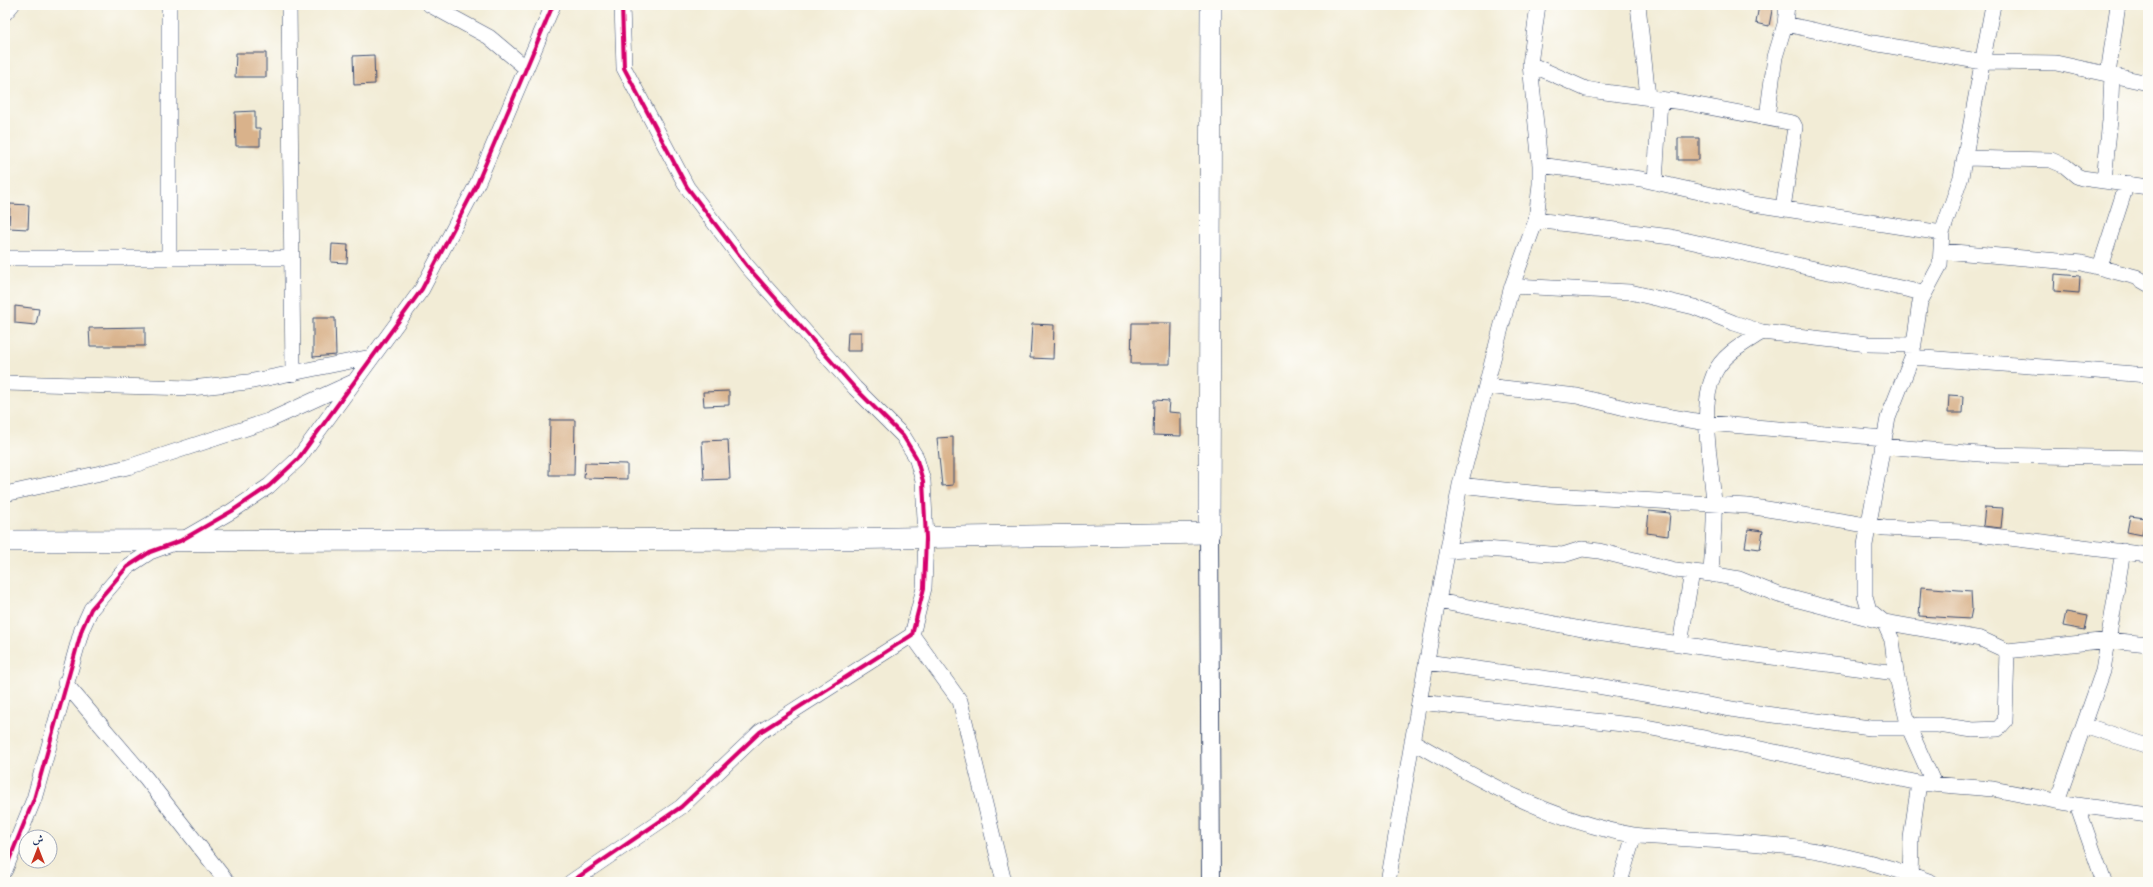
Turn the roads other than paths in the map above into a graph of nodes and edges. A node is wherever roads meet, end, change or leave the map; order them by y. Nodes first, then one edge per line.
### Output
1 (12, 5) edge
2 (169, 5) edge
3 (289, 5) edge
4 (430, 5) edge
5 (553, 5) edge
6 (622, 5) edge
7 (1211, 5) edge
8 (1538, 5) edge
9 (1638, 5) edge
10 (1787, 5) edge
11 (1993, 5) edge
12 (2118, 5) edge
13 (5, 13) edge
14 (1785, 24) junction
15 (1983, 62) junction
16 (1530, 64) junction
17 (526, 68) junction
18 (2110, 75) junction
19 (2148, 83) edge
20 (1654, 98) junction
21 (1767, 117) junction
22 (1964, 158) junction
23 (1540, 165) junction
24 (2104, 181) junction
25 (1655, 182) junction
26 (2127, 184) junction
27 (2148, 187) edge
28 (1783, 208) junction
29 (1536, 220) junction
30 (1942, 234) junction
31 (1942, 251) junction
32 (5, 258) edge
33 (169, 258) junction
34 (290, 258) junction
35 (2100, 267) junction
36 (2148, 284) edge
37 (1512, 286) junction
38 (1923, 293) junction
39 (1762, 332) junction
40 (1913, 351) junction
41 (371, 357) junction
42 (293, 374) junction
43 (2148, 375) edge
44 (354, 382) junction
45 (5, 383) edge
46 (1486, 386) junction
47 (1707, 423) junction
48 (1883, 442) junction
49 (2148, 458) edge
50 (1460, 485) junction
51 (5, 494) edge
52 (1714, 505) junction
53 (1867, 525) junction
54 (1209, 533) junction
55 (926, 538) junction
56 (180, 540) junction
57 (5, 541) edge
58 (1447, 551) junction
59 (2123, 551) junction
60 (2148, 555) edge
61 (1692, 572) junction
62 (1711, 574) junction
63 (1438, 601) junction
64 (1884, 622) junction
65 (912, 635) junction
66 (2109, 640) junction
67 (1680, 644) junction
68 (2148, 644) edge
69 (2007, 651) junction
70 (1426, 662) junction
71 (1896, 673) junction
72 (65, 683) junction
73 (1419, 702) junction
74 (2084, 725) junction
75 (1909, 728) junction
76 (1412, 741) junction
77 (2148, 746) edge
78 (1919, 783) junction
79 (1934, 784) junction
80 (2057, 801) junction
81 (2077, 805) junction
82 (2148, 815) edge
83 (1634, 835) junction
84 (5, 870) edge
85 (1910, 878) edge
86 (227, 882) edge
87 (571, 882) edge
88 (1004, 882) edge
89 (1211, 882) edge
90 (1388, 882) edge
91 (1620, 882) edge
92 (1931, 882) edge
93 (2104, 882) edge

1 - 13 street
2 - 33 street
3 - 34 street
4 - 17 street
5 - 17 street
6 - 55 street
7 - 54 main road
8 - 16 street
9 - 20 street
10 - 14 street
11 - 15 street
12 - 18 street
14 - 15 street
14 - 21 street
15 - 18 street
15 - 22 street
16 - 20 street
16 - 23 street
17 - 41 street
18 - 19 street
18 - 24 street
20 - 21 street
20 - 25 street
21 - 28 street
22 - 24 street
22 - 30 street
23 - 25 street
23 - 29 street
24 - 26 street
25 - 28 street
26 - 27 street
26 - 35 street
28 - 30 street
29 - 37 street
29 - 38 street
30 - 31 street
31 - 35 street
31 - 38 street
32 - 33 street
33 - 34 street
34 - 42 street
35 - 36 street
37 - 39 street
37 - 46 street
38 - 40 street
39 - 40 street
39 - 47 street
40 - 43 street
40 - 48 street
41 - 42 street
41 - 44 street
42 - 45 street
44 - 51 street
44 - 56 street
46 - 47 street
46 - 50 street
47 - 48 street
47 - 52 street
48 - 49 street
48 - 53 street
50 - 52 street
50 - 58 street
52 - 53 street
52 - 62 street
53 - 59 street
53 - 64 street
54 - 55 main road
54 - 89 street
55 - 56 main road
55 - 65 street
56 - 57 main road
56 - 72 street
58 - 61 street
58 - 63 street
59 - 60 street
59 - 66 street
61 - 62 street
61 - 67 street
62 - 64 street
63 - 67 street
63 - 70 street
64 - 69 street
64 - 71 street
65 - 87 street
65 - 88 street
66 - 68 street
66 - 69 street
66 - 74 street
67 - 71 street
69 - 75 street
70 - 73 street
70 - 75 street
71 - 75 street
72 - 84 street
72 - 86 street
73 - 76 street
73 - 78 street
74 - 77 street
74 - 80 street
75 - 79 street
76 - 83 street
76 - 90 street
78 - 79 street
78 - 85 street
79 - 80 street
80 - 81 street
81 - 82 street
81 - 93 street
83 - 85 street
83 - 91 street
85 - 92 street

